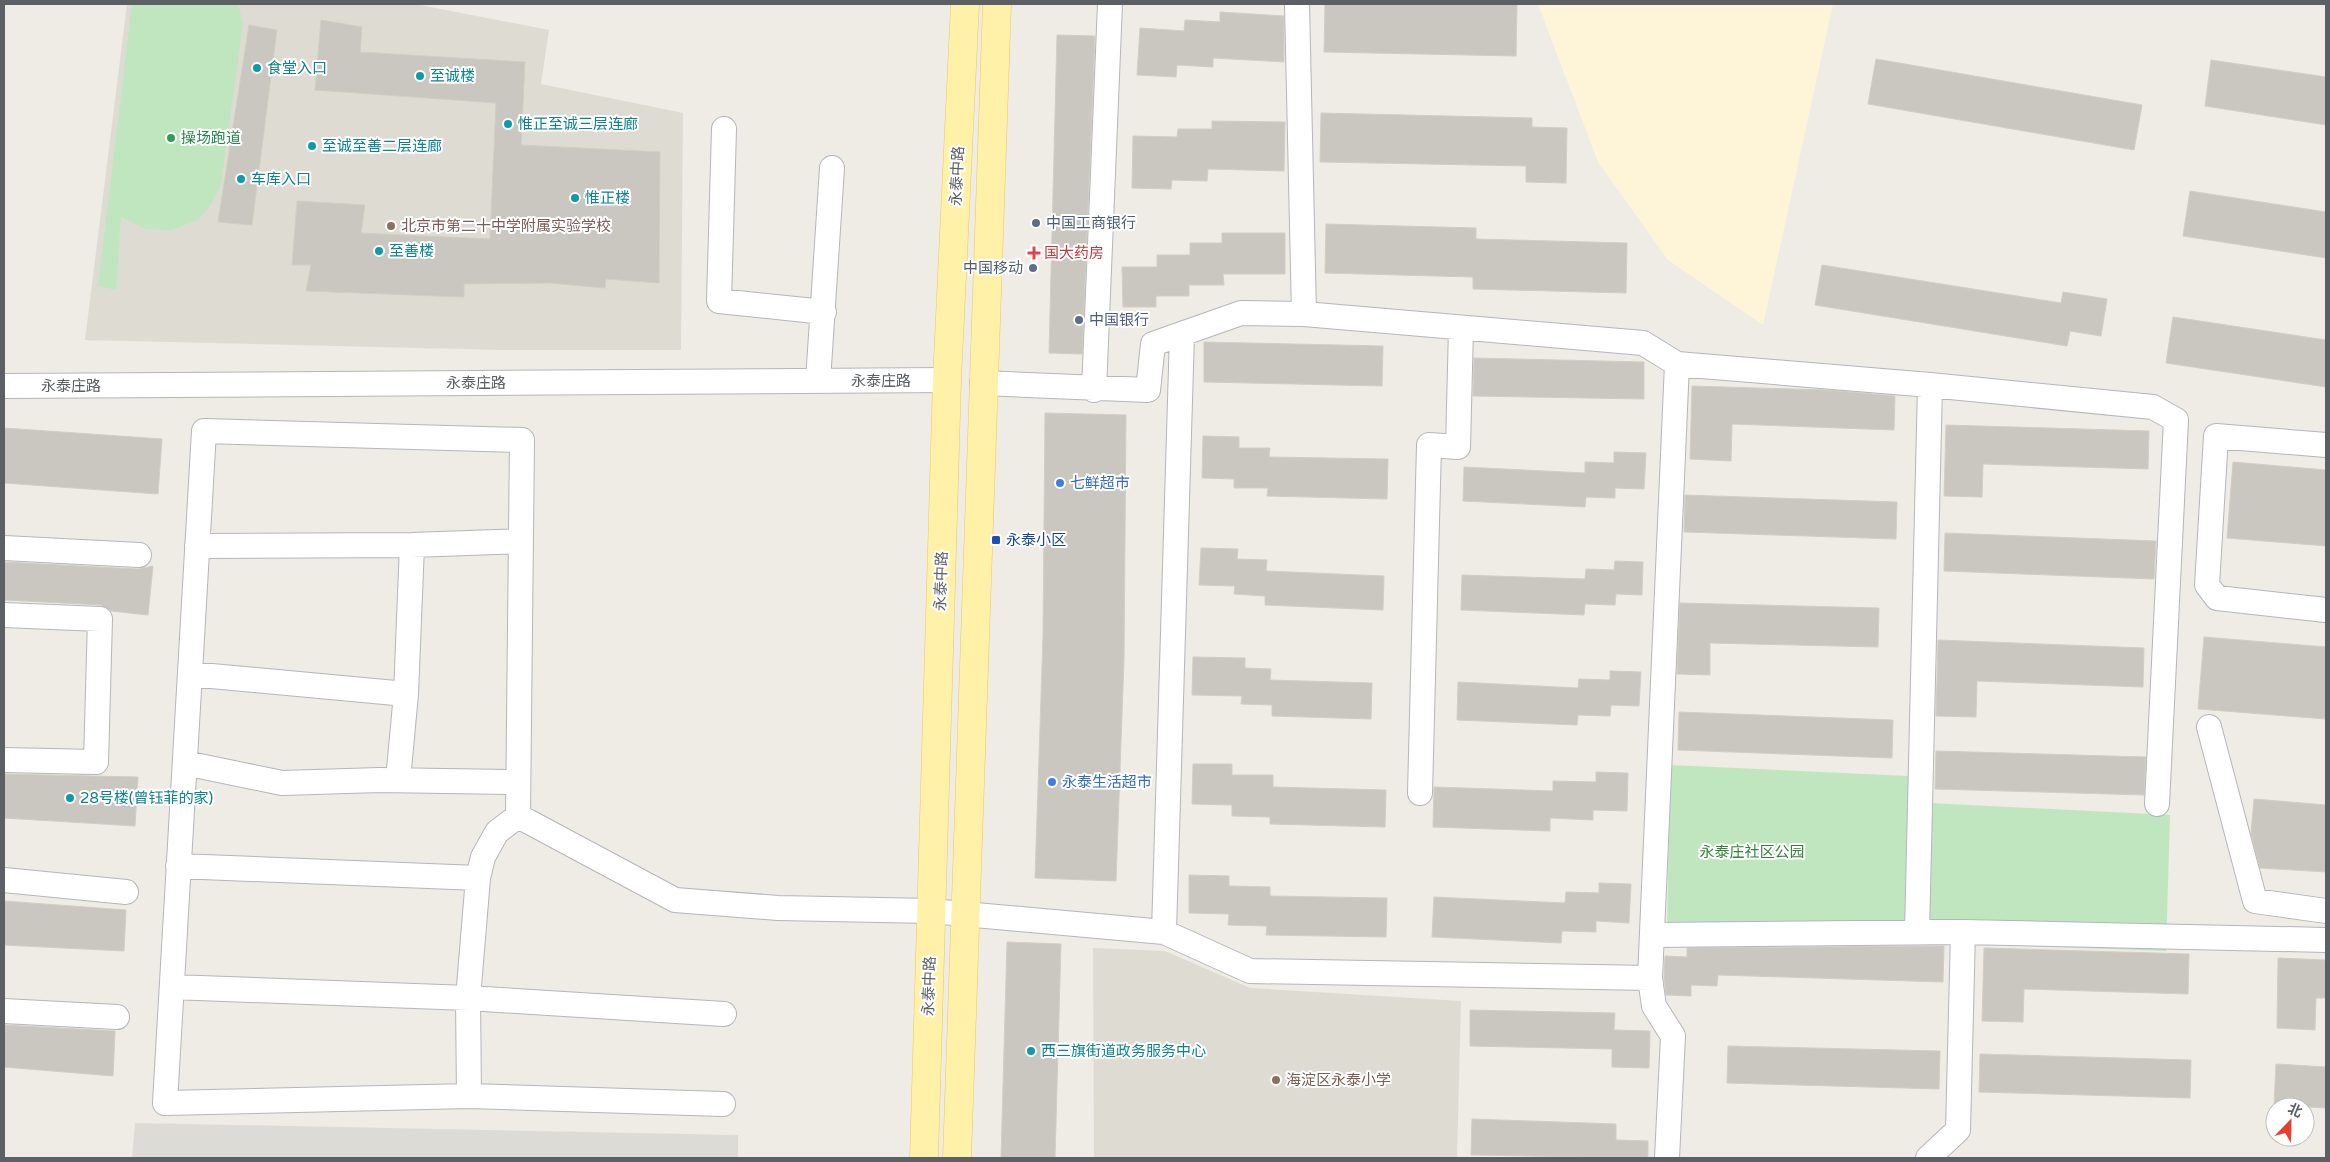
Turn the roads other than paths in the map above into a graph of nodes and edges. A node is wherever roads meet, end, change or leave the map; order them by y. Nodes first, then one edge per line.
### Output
1 (964, 4) edge
2 (997, 4) edge
3 (1110, 4) edge
4 (1297, 4) edge
5 (724, 129) dead end
6 (832, 168) dead end
7 (824, 312) junction
8 (1304, 314) junction
9 (1461, 328) junction
10 (1182, 334) junction
11 (1677, 364) junction
12 (948, 380) junction
13 (818, 381) junction
14 (982, 383) junction
15 (1930, 385) junction
16 (4, 386) edge
17 (1094, 390) junction
18 (2326, 445) edge
19 (521, 540) junction
20 (412, 545) junction
21 (197, 546) junction
22 (4, 548) edge
23 (140, 555) dead end
24 (2326, 610) edge
25 (4, 615) edge
26 (190, 674) junction
27 (406, 694) junction
28 (2209, 727) dead end
29 (4, 760) edge
30 (184, 763) junction
31 (398, 780) junction
32 (518, 782) junction
33 (1420, 793) dead end
34 (2157, 804) dead end
35 (518, 816) junction
36 (178, 866) junction
37 (478, 878) junction
38 (4, 880) edge
39 (126, 892) dead end
40 (931, 911) junction
41 (2326, 911) edge
42 (965, 915) junction
43 (1164, 932) junction
44 (1963, 932) junction
45 (1652, 935) junction
46 (2326, 940) edge
47 (1650, 978) junction
48 (172, 987) junction
49 (468, 998) junction
50 (4, 1011) edge
51 (724, 1014) dead end
52 (117, 1017) dead end
53 (469, 1096) junction
54 (723, 1104) dead end
55 (924, 1158) edge
56 (957, 1158) edge
57 (1668, 1158) edge
58 (1928, 1158) edge

1 - 12 main road, 永泰中路
2 - 14 main road
3 - 17 street
4 - 8 street
5 - 7 street
6 - 7 street
7 - 13 street
8 - 9 street
8 - 10 street
9 - 11 street
9 - 33 street
10 - 17 street
10 - 43 street
11 - 15 street
11 - 45 street
12 - 13 street, 永泰庄路
12 - 40 main road, 永泰中路
13 - 16 street, 永泰庄路
14 - 17 street
14 - 42 main road
15 - 34 street
15 - 44 street
18 - 24 street
19 - 20 street
19 - 21 street
19 - 32 street
20 - 21 street
20 - 27 street
21 - 26 street
22 - 23 street
25 - 29 street
26 - 27 street
26 - 30 street
27 - 31 street
28 - 41 street
30 - 31 street
30 - 36 street
31 - 32 street
32 - 35 street
35 - 37 street
35 - 40 street
36 - 37 street
36 - 48 street
37 - 49 street
38 - 39 street
40 - 42 street
40 - 55 main road, 永泰中路
42 - 43 street
42 - 56 main road
43 - 47 street
44 - 45 street
44 - 46 street
44 - 58 street
45 - 47 street
47 - 57 street
48 - 49 street
48 - 53 street
49 - 51 street
49 - 53 street
50 - 52 street
53 - 54 street

